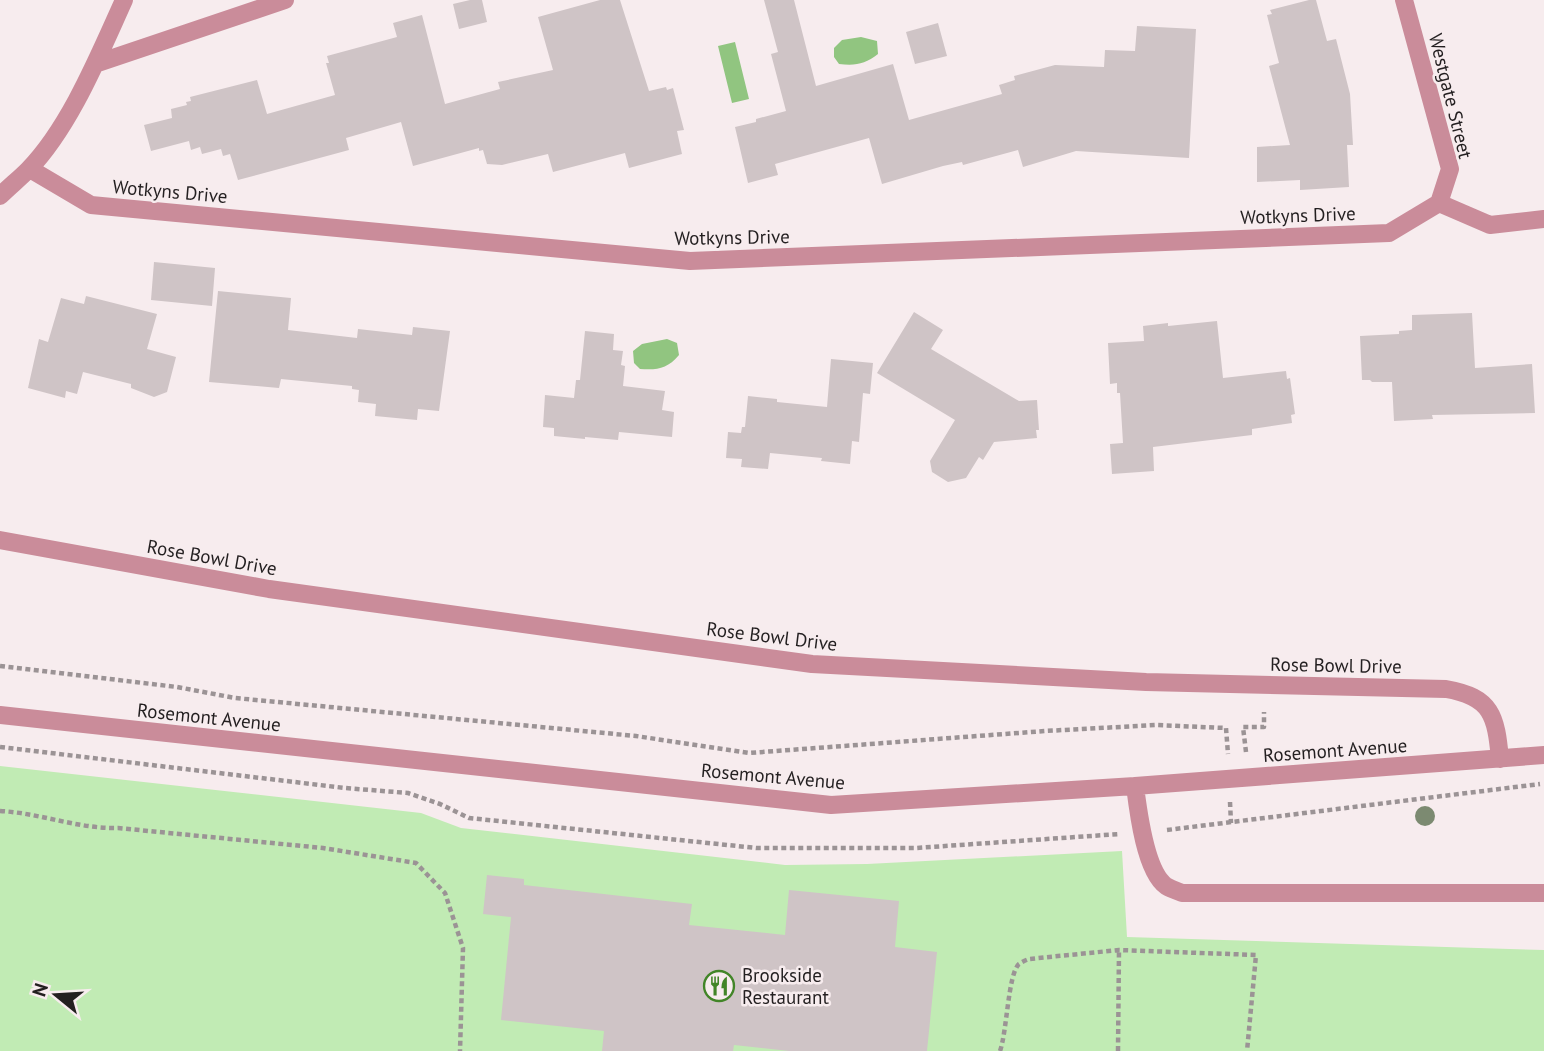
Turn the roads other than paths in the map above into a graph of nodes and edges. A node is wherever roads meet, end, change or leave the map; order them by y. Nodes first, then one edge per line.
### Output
1 (124, 0) edge
2 (285, 0) edge
3 (1404, 0) edge
4 (95, 64) junction
5 (30, 169) junction
6 (0, 196) edge
7 (1438, 203) junction
8 (1544, 219) edge
9 (0, 540) edge
10 (0, 715) edge
11 (1544, 755) edge
12 (1500, 759) junction
13 (1135, 786) junction
14 (1544, 893) edge

1 - 4 street
2 - 4 street
3 - 7 street, Westgate Street
4 - 5 street
5 - 6 street
5 - 7 street, Wotkyns Drive
7 - 8 street
9 - 12 street, Rose Bowl Drive
10 - 13 street, Rosemont Avenue
11 - 12 street, Rosemont Avenue
12 - 13 street, Rosemont Avenue
13 - 14 street

